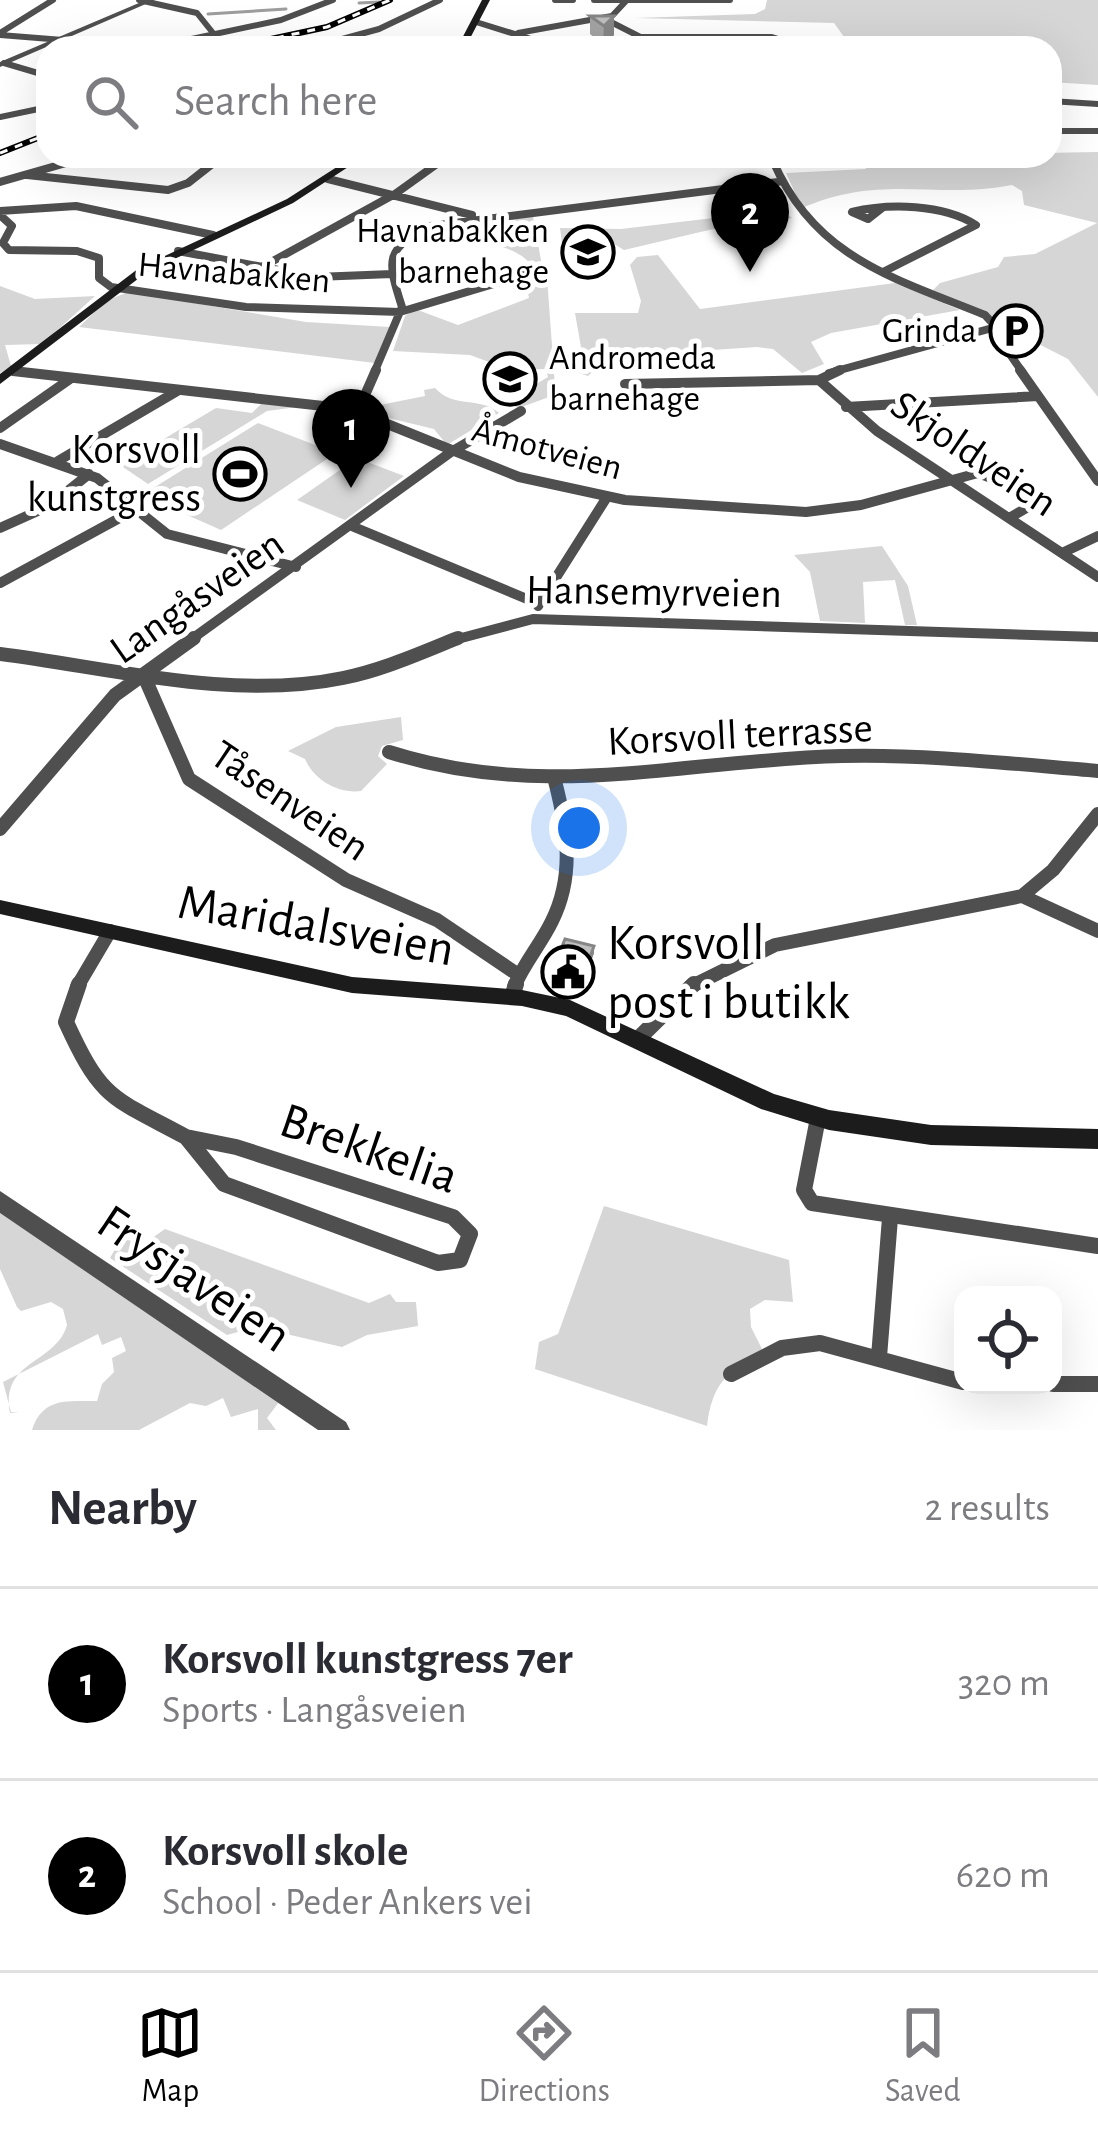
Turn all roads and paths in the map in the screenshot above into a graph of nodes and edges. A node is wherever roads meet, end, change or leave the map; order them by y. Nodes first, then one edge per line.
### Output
1 (53, 0) edge
2 (139, 0) edge
3 (333, 0) edge
4 (440, 0) edge
5 (486, 0) edge
6 (555, 0) edge
7 (573, 0) edge
8 (594, 0) edge
9 (730, 0) edge
10 (152, 1) edge
11 (627, 1) edge
12 (709, 1) edge
13 (604, 18) junction
14 (475, 24) junction
15 (213, 33) junction
16 (518, 33) junction
17 (0, 34) edge
18 (72, 36) edge
19 (200, 36) edge
20 (356, 36) edge
21 (468, 36) edge
22 (518, 36) edge
23 (526, 36) edge
24 (639, 36) edge
25 (36, 37) edge
26 (36, 51) edge
27 (2, 64) edge
28 (36, 73) edge
29 (1062, 102) edge
30 (36, 103) edge
31 (1098, 104) edge
32 (0, 117) edge
33 (1062, 131) edge
34 (1098, 131) edge
35 (49, 168) edge
36 (207, 168) edge
37 (343, 168) edge
38 (431, 168) edge
39 (774, 168) edge
40 (27, 175) junction
41 (328, 179) junction
42 (0, 182) edge
43 (778, 182) junction
44 (395, 194) junction
45 (882, 208) dead end
46 (0, 213) edge
47 (478, 216) junction
48 (213, 235) junction
49 (178, 251) junction
50 (262, 267) junction
51 (883, 272) junction
52 (392, 274) junction
53 (520, 276) dead end
54 (116, 289) junction
55 (400, 313) junction
56 (1002, 343) dead end
57 (14, 371) junction
58 (70, 379) junction
59 (0, 380) edge
60 (819, 380) junction
61 (625, 384) dead end
62 (179, 390) junction
63 (1038, 396) junction
64 (846, 407) junction
65 (358, 411) junction
66 (521, 412) dead end
67 (0, 428) edge
68 (0, 444) edge
69 (452, 452) junction
70 (58, 460) junction
71 (89, 474) junction
72 (951, 480) junction
73 (1098, 481) edge
74 (608, 497) junction
75 (136, 509) junction
76 (1009, 518) junction
77 (354, 526) junction
78 (0, 528) edge
79 (1098, 536) edge
80 (1062, 553) junction
81 (296, 567) junction
82 (1098, 577) edge
83 (0, 583) edge
84 (539, 604) junction
85 (533, 619) junction
86 (1098, 637) edge
87 (0, 654) edge
88 (148, 674) junction
89 (389, 752) dead end
90 (1098, 771) edge
91 (555, 781) junction
92 (1098, 814) edge
93 (0, 829) edge
94 (1022, 896) junction
95 (0, 907) edge
96 (1098, 931) edge
97 (110, 932) junction
98 (518, 974) junction
99 (512, 997) junction
100 (640, 1037) junction
101 (818, 1118) junction
102 (186, 1137) junction
103 (1098, 1139) edge
104 (0, 1201) edge
105 (890, 1218) junction
106 (1097, 1250) edge
107 (879, 1357) junction
108 (731, 1374) dead end
109 (954, 1381) edge
110 (1062, 1384) edge
111 (1098, 1384) edge
112 (338, 1430) edge

1 - 17 street
2 - 10 street
3 - 15 street
4 - 20 street
5 - 14 main road
6 - 7 street
8 - 11 street
9 - 12 street
10 - 15 street
10 - 18 street
11 - 12 street
11 - 13 street
13 - 16 street
13 - 24 street
14 - 16 street
14 - 21 main road
15 - 19 street
16 - 22 street
16 - 23 street
17 - 25 street
26 - 27 street
27 - 28 street
29 - 31 street
30 - 32 street
33 - 34 street
35 - 40 street
36 - 40 street
37 - 41 main road
38 - 44 street
39 - 43 street
40 - 42 street
41 - 44 street
41 - 48 main road
43 - 47 street
43 - 51 street
44 - 47 street
44 - 50 street
45 - 51 street
46 - 48 street
46 - 54 street, Havnabakken
47 - 52 street
48 - 49 main road
49 - 50 street
49 - 54 main road
50 - 52 street
51 - 60 street
52 - 55 street
53 - 55 street, Havnabakken
54 - 55 street, Havnabakken
54 - 57 main road
55 - 65 street
56 - 63 street
57 - 58 street, Åmotveien
57 - 59 main road
58 - 62 street, Åmotveien
58 - 67 street
60 - 61 street
60 - 64 street, Skjoldveien
62 - 65 street, Åmotveien
62 - 70 street
63 - 64 street
63 - 73 street
64 - 72 street, Skjoldveien
65 - 69 street, Åmotveien
66 - 69 street, Langåsveien
68 - 70 street
69 - 74 street, Åmotveien
69 - 77 street, Langåsveien
70 - 71 street
71 - 75 street
71 - 78 street
72 - 74 street, Åmotveien
72 - 76 street, Skjoldveien
72 - 76 street, Åmotveien
74 - 84 street
75 - 81 street
75 - 83 street
76 - 80 street, Skjoldveien
77 - 81 street, Langåsveien
77 - 84 street
79 - 80 street
80 - 82 street, Skjoldveien
81 - 88 street, Langåsveien
84 - 85 street
85 - 86 street, Hansemyrveien
85 - 88 street, Hansemyrveien
87 - 88 street
88 - 93 street, Langåsveien
88 - 98 street, Tåsenveien
89 - 91 street, Korsvoll terrasse
90 - 91 street, Korsvoll terrasse
91 - 98 street
92 - 94 street
94 - 96 street
94 - 100 street
95 - 97 main road, Maridalsveien
97 - 99 main road, Maridalsveien
97 - 102 street, Brekkelia
98 - 99 street
99 - 100 main road, Maridalsveien
100 - 101 main road, Maridalsveien
101 - 103 main road, Maridalsveien
101 - 105 street
102 - 102 street, Brekkelia
104 - 112 street, Frysjaveien
105 - 106 street
105 - 107 street
107 - 108 street
107 - 109 street
110 - 111 street

